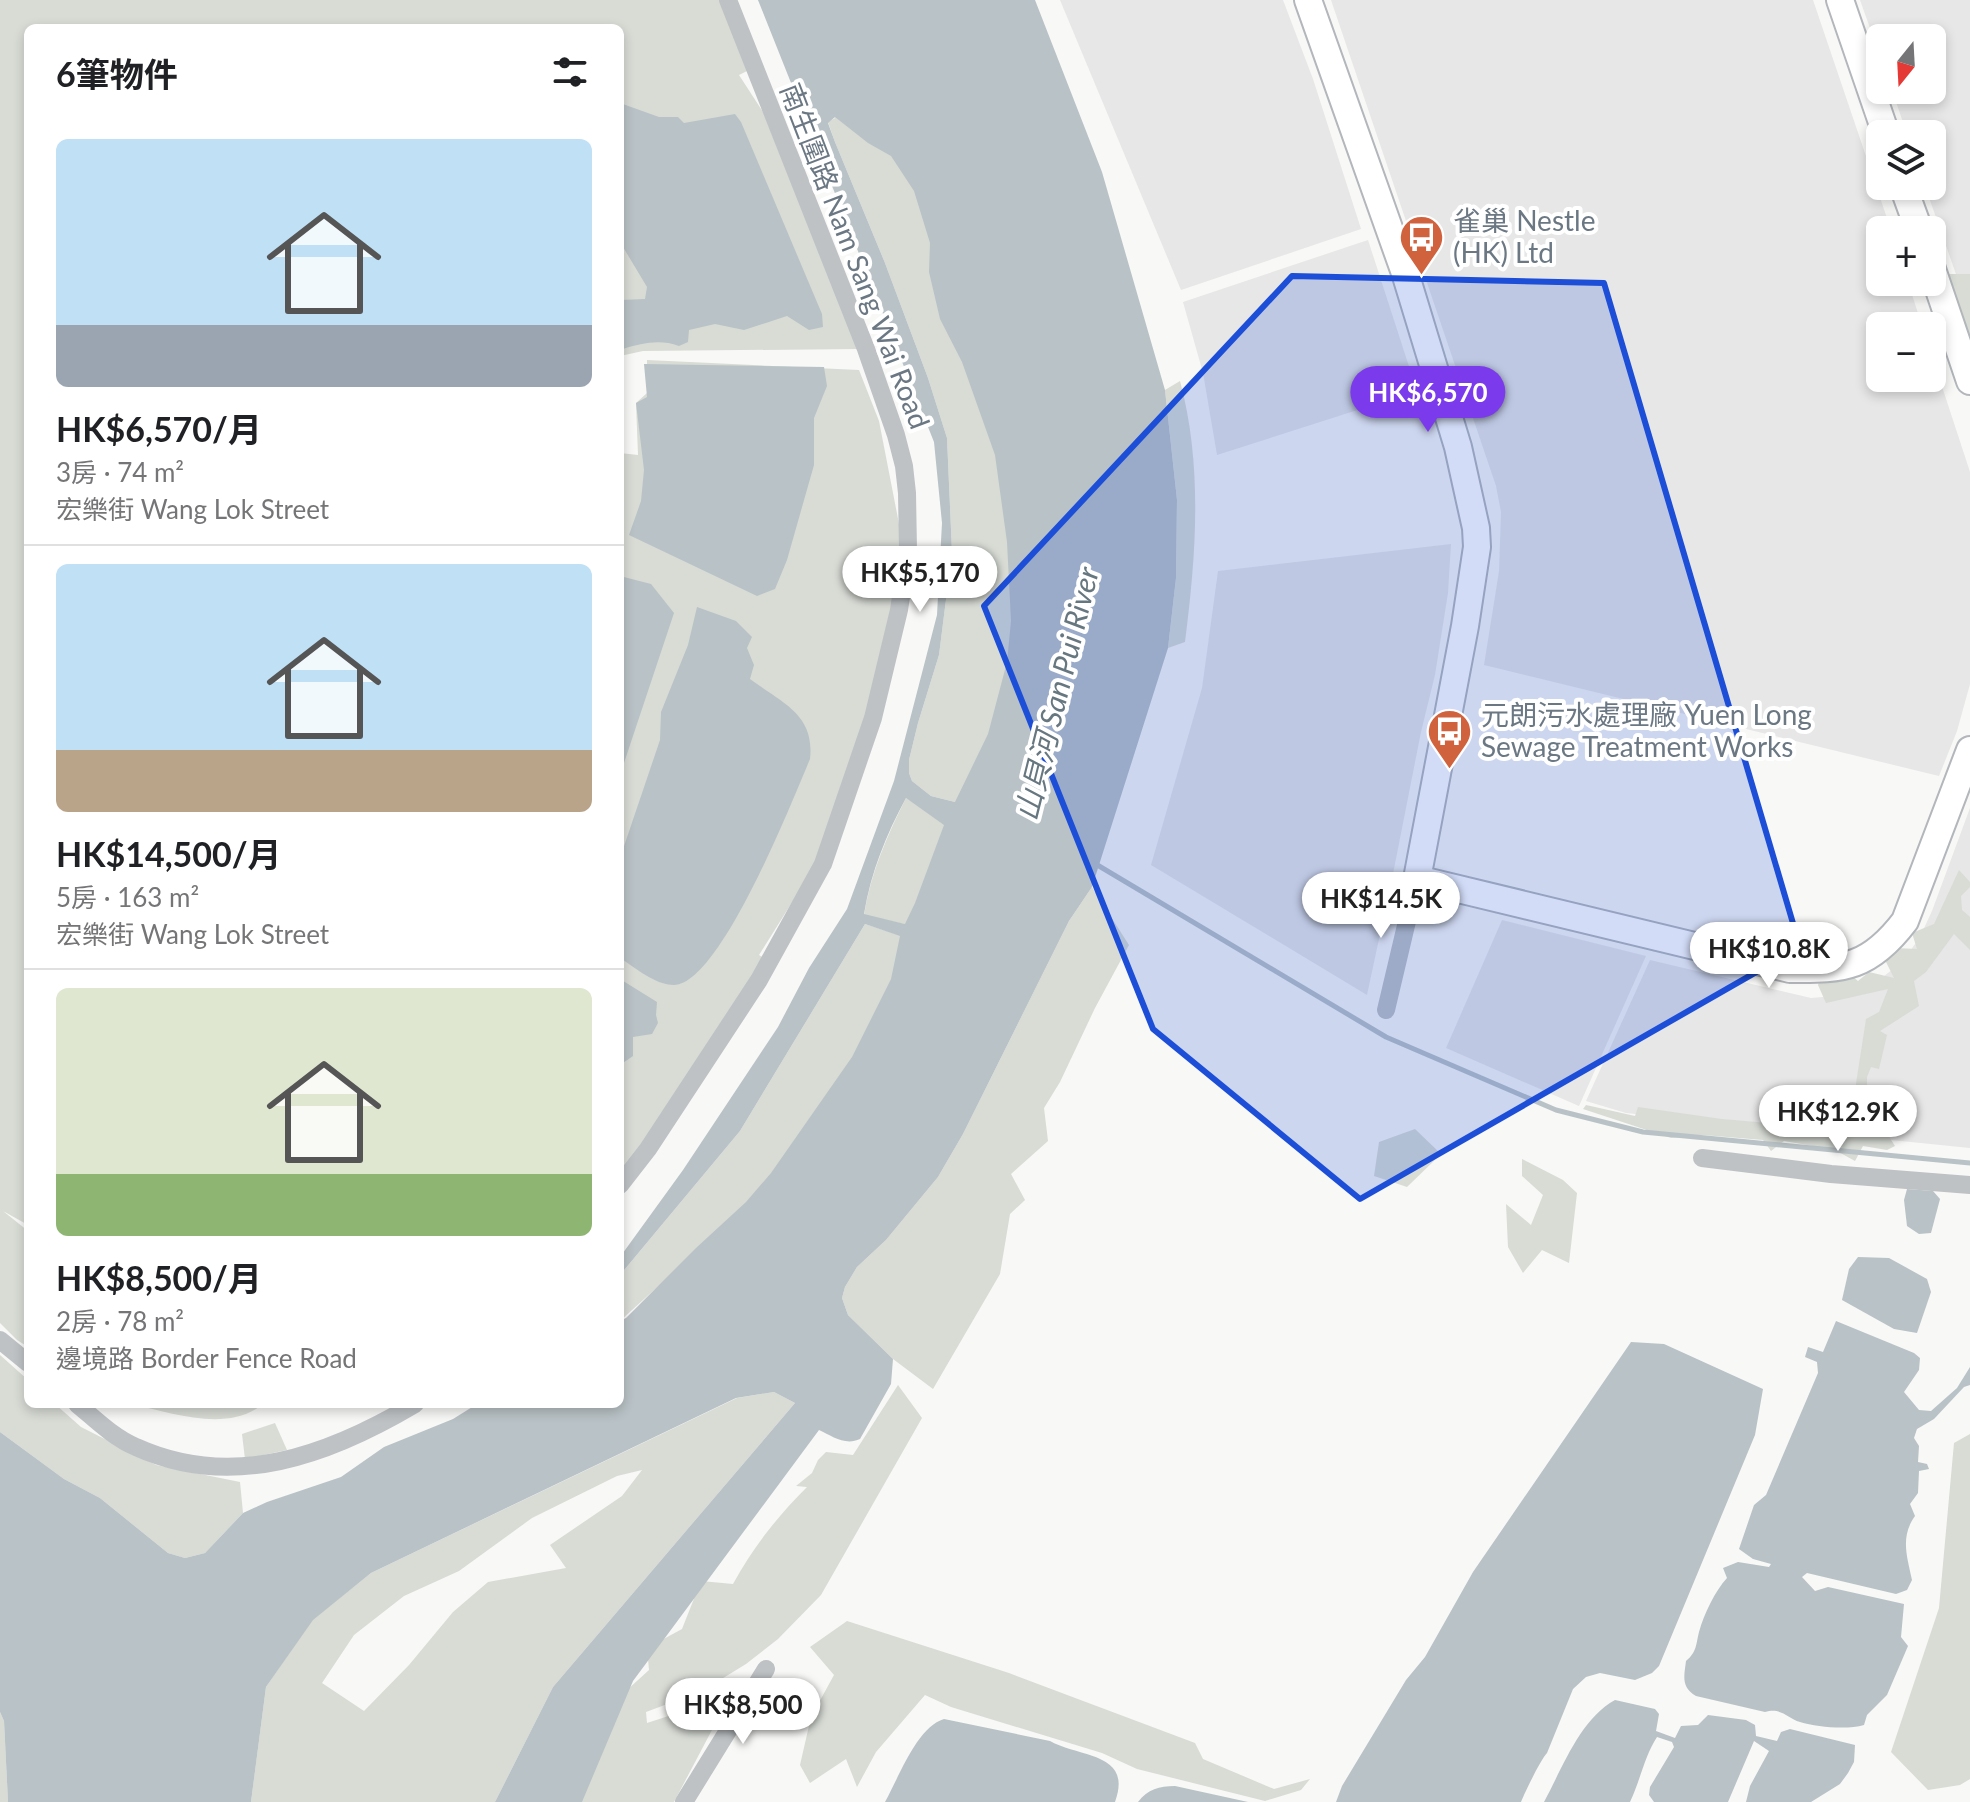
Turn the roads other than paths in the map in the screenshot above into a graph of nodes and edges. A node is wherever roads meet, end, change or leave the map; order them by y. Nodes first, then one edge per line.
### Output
1 (728, 0) edge
2 (1308, 0) edge
3 (1840, 0) edge
4 (1881, 120) edge
5 (1941, 296) edge
6 (1970, 381) edge
7 (1970, 750) edge
8 (1417, 879) junction
9 (1386, 1010) dead end
10 (1702, 1158) dead end
11 (624, 1180) edge
12 (1970, 1185) edge
13 (0, 1340) edge
14 (24, 1360) edge
15 (82, 1408) edge
16 (408, 1408) edge
17 (766, 1669) dead end
18 (684, 1802) edge

1 - 11 street, 南生圍路 Nam Sang Wai Road
2 - 8 street
3 - 4 street
5 - 6 street
7 - 8 street
8 - 9 street
10 - 12 street
13 - 14 street
15 - 16 street
17 - 18 street

